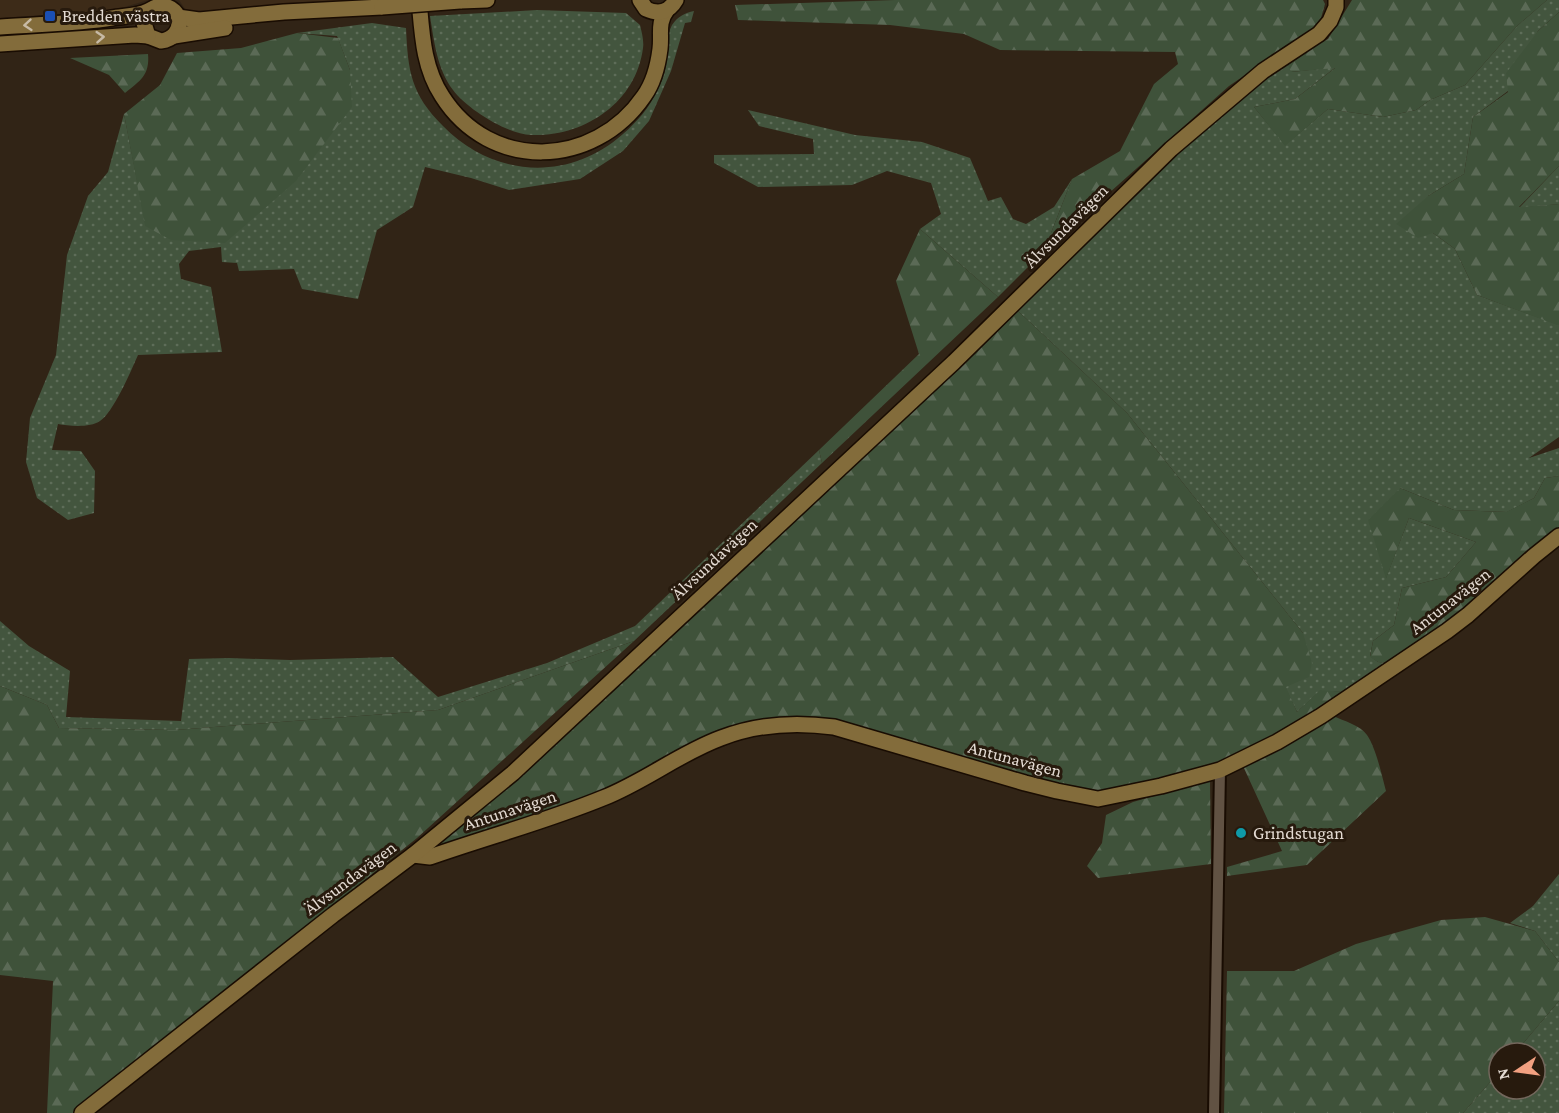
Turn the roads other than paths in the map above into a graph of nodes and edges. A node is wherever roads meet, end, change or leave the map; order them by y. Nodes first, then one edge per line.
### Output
1 (419, 0) edge
2 (487, 0) edge
3 (1336, 0) edge
4 (460, 1) edge
5 (640, 3) edge
6 (671, 5) edge
7 (378, 8) junction
8 (148, 11) junction
9 (178, 17) junction
10 (0, 27) edge
11 (148, 36) junction
12 (174, 36) junction
13 (0, 44) edge
14 (660, 47) junction
15 (1559, 536) edge
16 (1220, 770) junction
17 (413, 855) junction
18 (82, 1113) edge
19 (1214, 1113) edge

1 - 14 street
2 - 4 street
3 - 17 street, Älvsundavägen
4 - 7 street, bridge
5 - 6 street
5 - 14 street
6 - 14 street
7 - 9 street
7 - 12 street
8 - 9 street
8 -> 10 street
8 - 11 street
9 - 12 street
11 - 12 street
13 -> 11 street
15 - 16 street, Antunavägen
16 - 17 street, Antunavägen
16 - 19 street
17 - 18 street, Älvsundavägen

